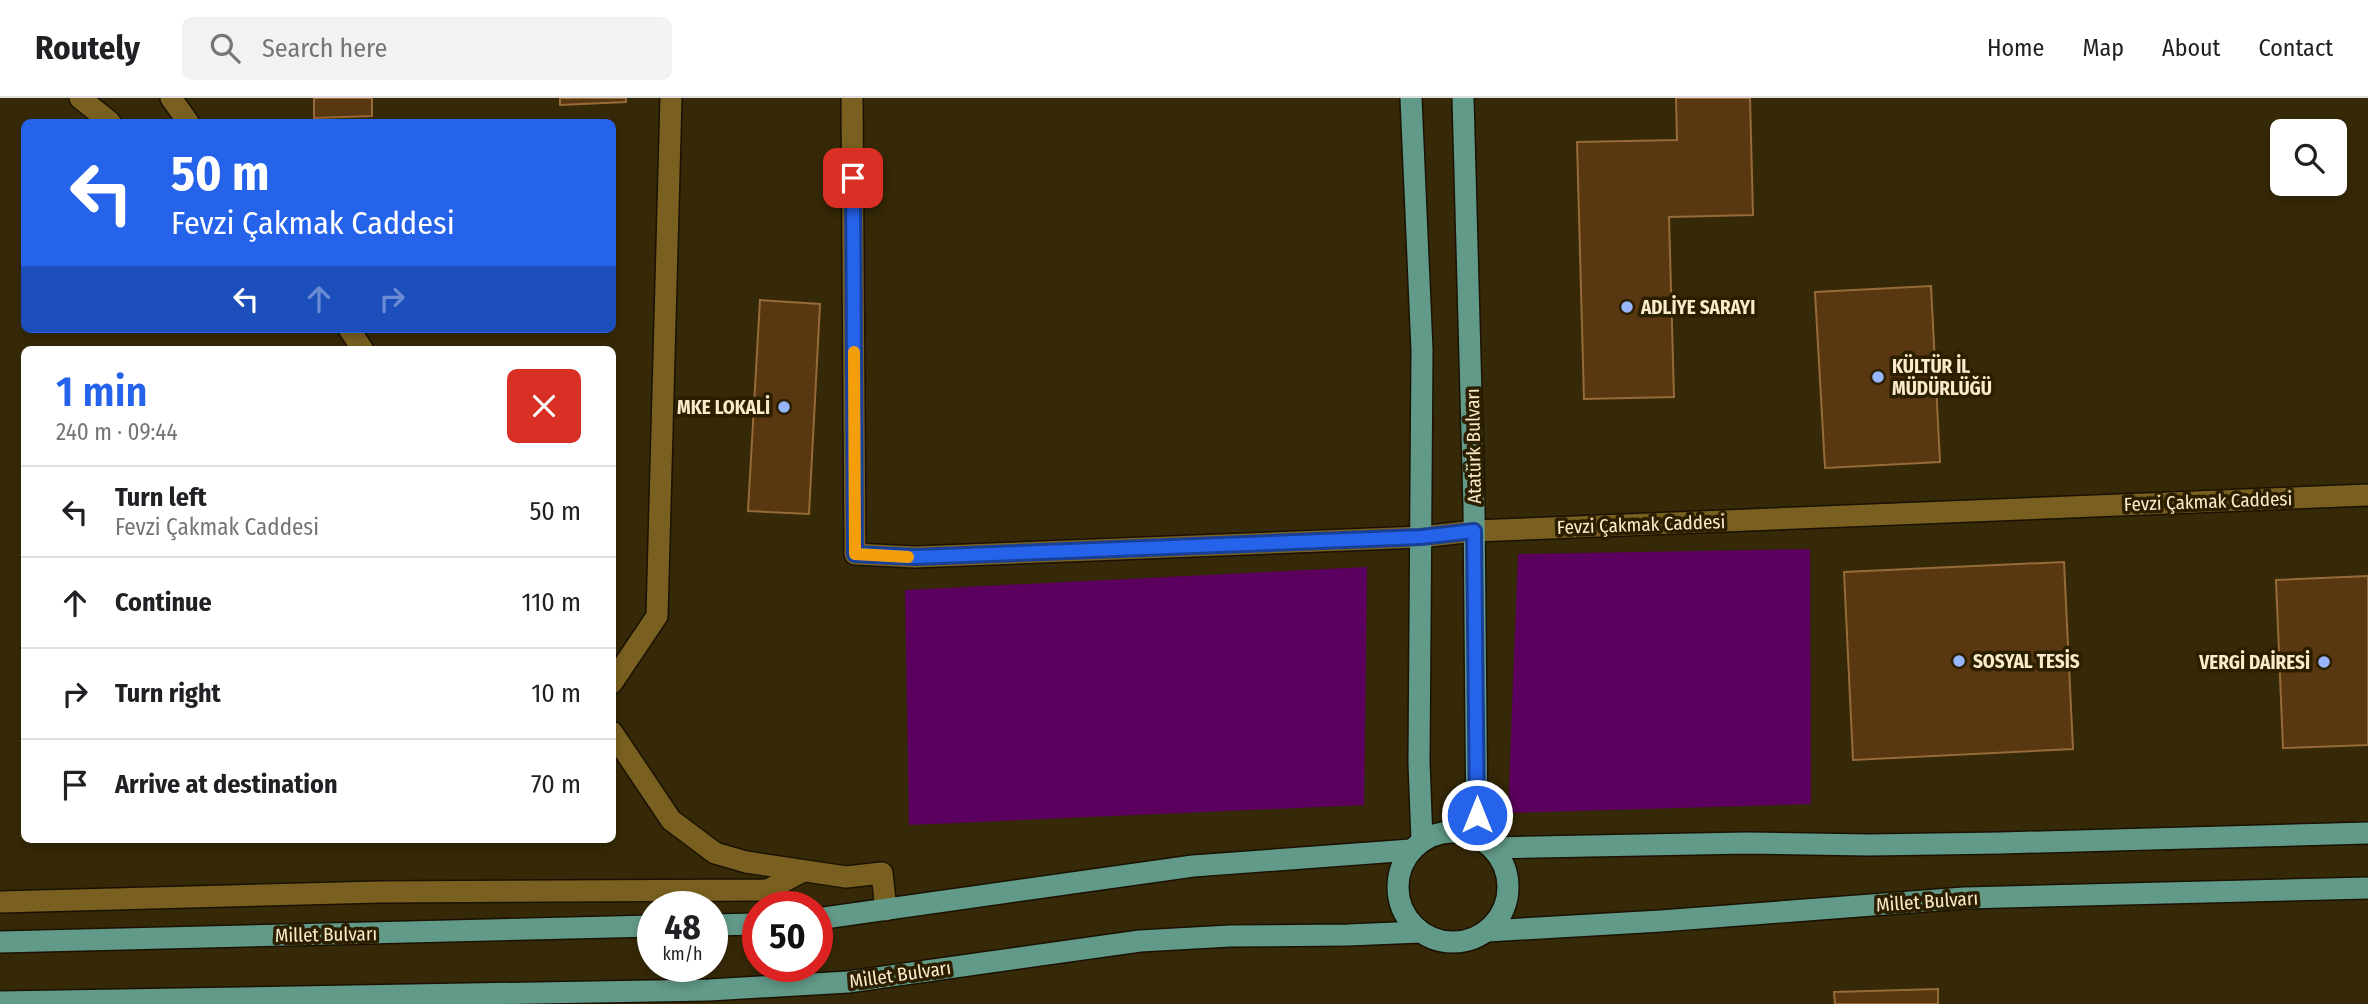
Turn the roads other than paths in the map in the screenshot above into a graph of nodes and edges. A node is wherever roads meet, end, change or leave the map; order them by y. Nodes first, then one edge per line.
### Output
1 (80, 98) edge
2 (171, 98) edge
3 (671, 98) edge
4 (852, 98) edge
5 (1411, 98) edge
6 (1463, 98) edge
7 (106, 119) edge
8 (186, 119) edge
9 (2368, 495) edge
10 (1474, 531) junction
11 (1421, 537) junction
12 (616, 677) edge
13 (616, 738) edge
14 (2368, 833) edge
15 (1484, 842) junction
16 (1417, 845) junction
17 (803, 871) junction
18 (2368, 888) edge
19 (0, 902) edge
20 (886, 910) junction
21 (833, 917) edge
22 (637, 926) edge
23 (1487, 931) junction
24 (1420, 932) junction
25 (0, 942) edge
26 (0, 1002) edge

1 - 7 street
2 - 8 street
3 - 12 street
4 - 11 street, Fevzi Çakmak Caddesi
5 - 11 main road
6 - 10 main road, Atatürk Bulvarı
9 - 10 street, Fevzi Çakmak Caddesi
10 - 11 street, Fevzi Çakmak Caddesi
10 - 15 main road, Atatürk Bulvarı
11 - 16 main road
13 - 17 street
14 - 15 main road
15 - 16 main road
15 - 23 main road
16 - 20 main road
16 - 24 main road
17 - 19 street
17 - 20 street
18 - 23 main road, Millet Bulvarı
20 - 21 main road
22 - 25 main road, Millet Bulvarı
23 - 24 main road, Millet Bulvarı
24 - 26 main road, Millet Bulvarı

